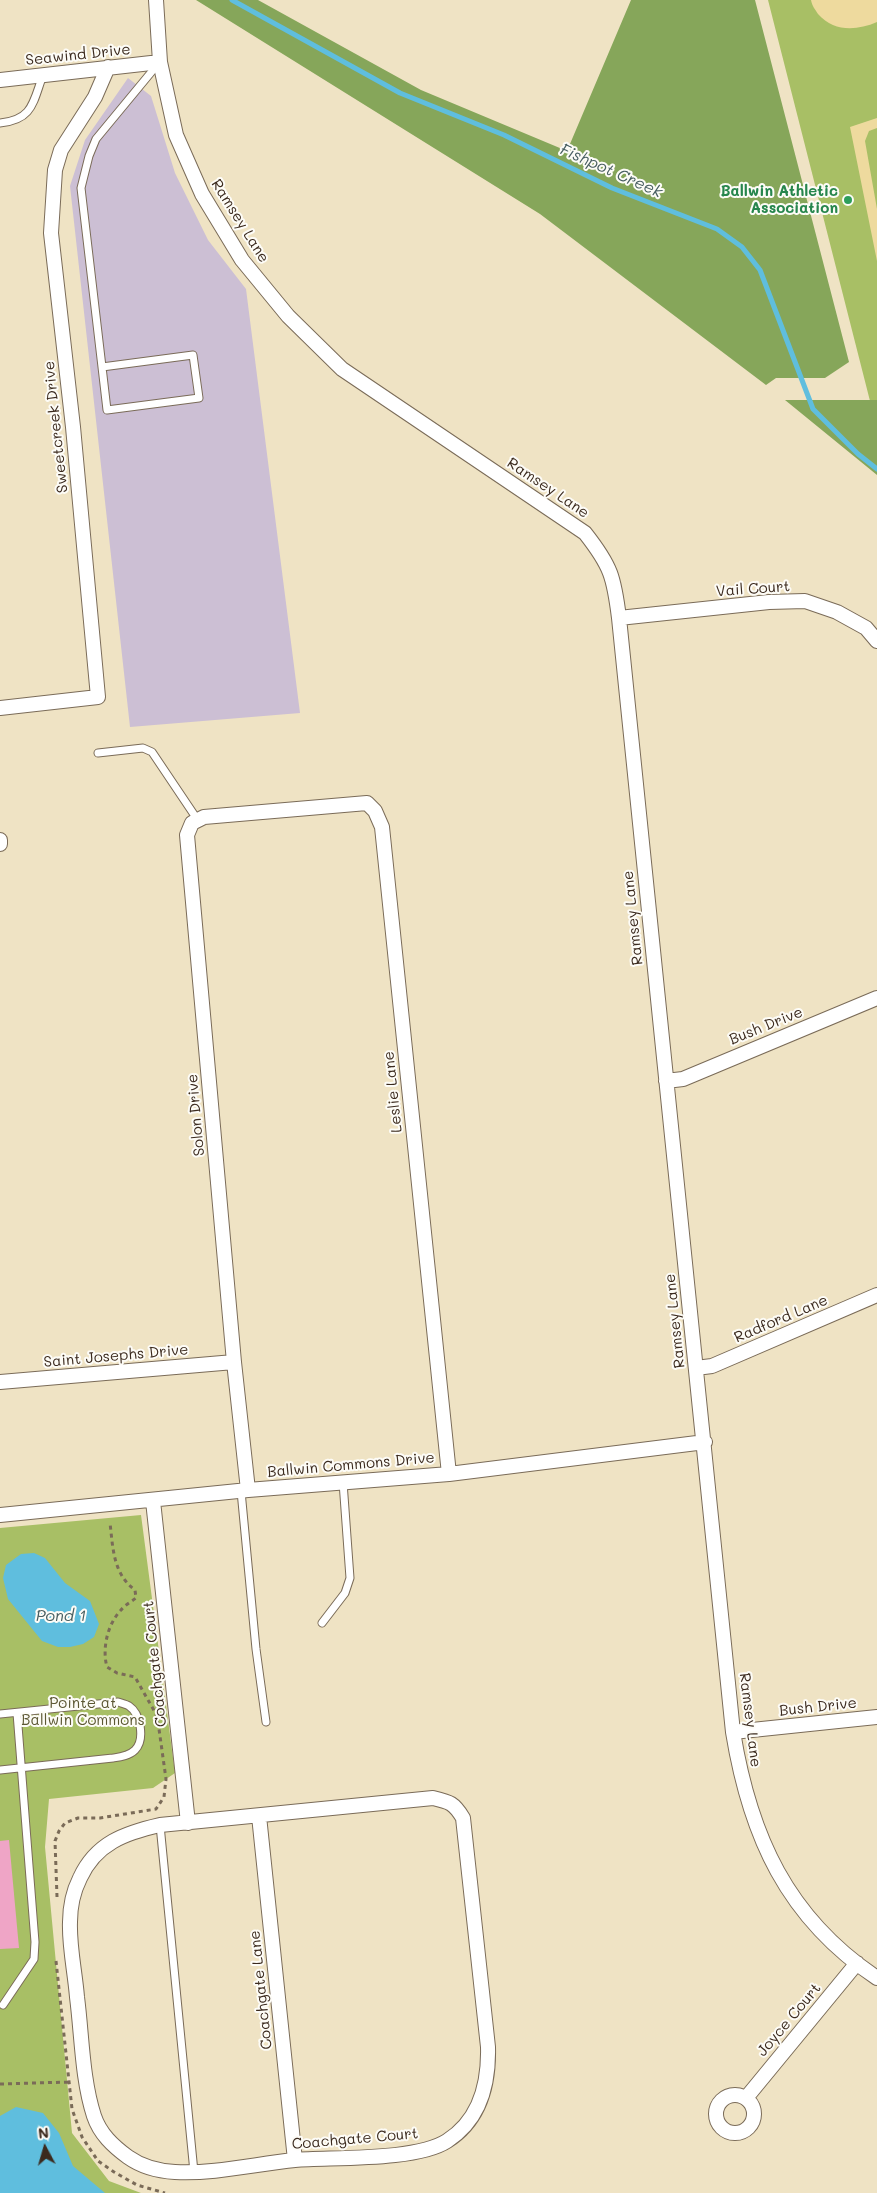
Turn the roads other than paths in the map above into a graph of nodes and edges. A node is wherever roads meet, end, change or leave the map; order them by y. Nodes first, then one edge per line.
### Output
1 (156, 0) edge
2 (160, 62) junction
3 (108, 67) junction
4 (43, 75) junction
5 (0, 80) edge
6 (0, 123) edge
7 (102, 367) junction
8 (619, 618) junction
9 (877, 641) edge
10 (0, 708) edge
11 (98, 753) dead end
12 (198, 819) junction
13 (877, 998) edge
14 (666, 1081) junction
15 (877, 1295) edge
16 (234, 1362) junction
17 (696, 1368) junction
18 (0, 1382) edge
19 (705, 1442) junction
20 (448, 1474) junction
21 (343, 1482) junction
22 (244, 1491) junction
23 (153, 1501) junction
24 (0, 1515) edge
25 (322, 1623) dead end
26 (17, 1713) junction
27 (0, 1714) edge
28 (877, 1717) edge
29 (266, 1722) dead end
30 (733, 1732) junction
31 (23, 1766) junction
32 (0, 1770) edge
33 (259, 1816) junction
34 (188, 1823) junction
35 (160, 1825) junction
36 (857, 1964) junction
37 (877, 1978) edge
38 (3, 2005) dead end
39 (746, 2098) dead end
40 (295, 2160) junction
41 (194, 2173) junction

1 - 2 street, Ramsey Lane
2 - 3 street, Seawind Drive
2 - 7 lane
2 - 8 street, Ramsey Lane
3 - 4 street, Seawind Drive
3 - 10 street, Sweetcreek Drive
4 - 5 street, Seawind Drive
4 - 6 lane
7 - 7 lane
8 - 9 street, Vail Court
8 - 14 street, Ramsey Lane
11 - 12 lane
12 - 16 street, Solon Drive
12 - 20 street, Leslie Lane
13 - 14 street, Bush Drive
14 - 17 street, Ramsey Lane
15 - 17 street, Radford Lane
16 - 18 street, Saint Josephs Drive
16 - 22 street, Solon Drive
17 - 19 street, Ramsey Lane
19 - 20 street, Ballwin Commons Drive
19 - 30 street, Ramsey Lane
20 - 21 street, Ballwin Commons Drive
21 - 22 street, Ballwin Commons Drive
21 - 25 lane
22 - 23 street, Ballwin Commons Drive
22 - 29 lane
23 - 24 street, Ballwin Commons Drive
23 - 34 street, Coachgate Court
26 - 27 lane
26 - 31 lane
26 - 31 lane
28 - 30 street, Bush Drive
30 - 36 street, Ramsey Lane
31 - 32 lane
31 - 38 lane
33 - 34 street, Coachgate Court
33 - 40 street, Coachgate Lane
33 - 40 street, Coachgate Court
34 - 35 street, Coachgate Court
35 - 41 lane
35 - 41 street, Coachgate Court
36 - 37 street, Ramsey Lane
36 - 39 street, Joyce Court
40 - 41 street, Coachgate Court

